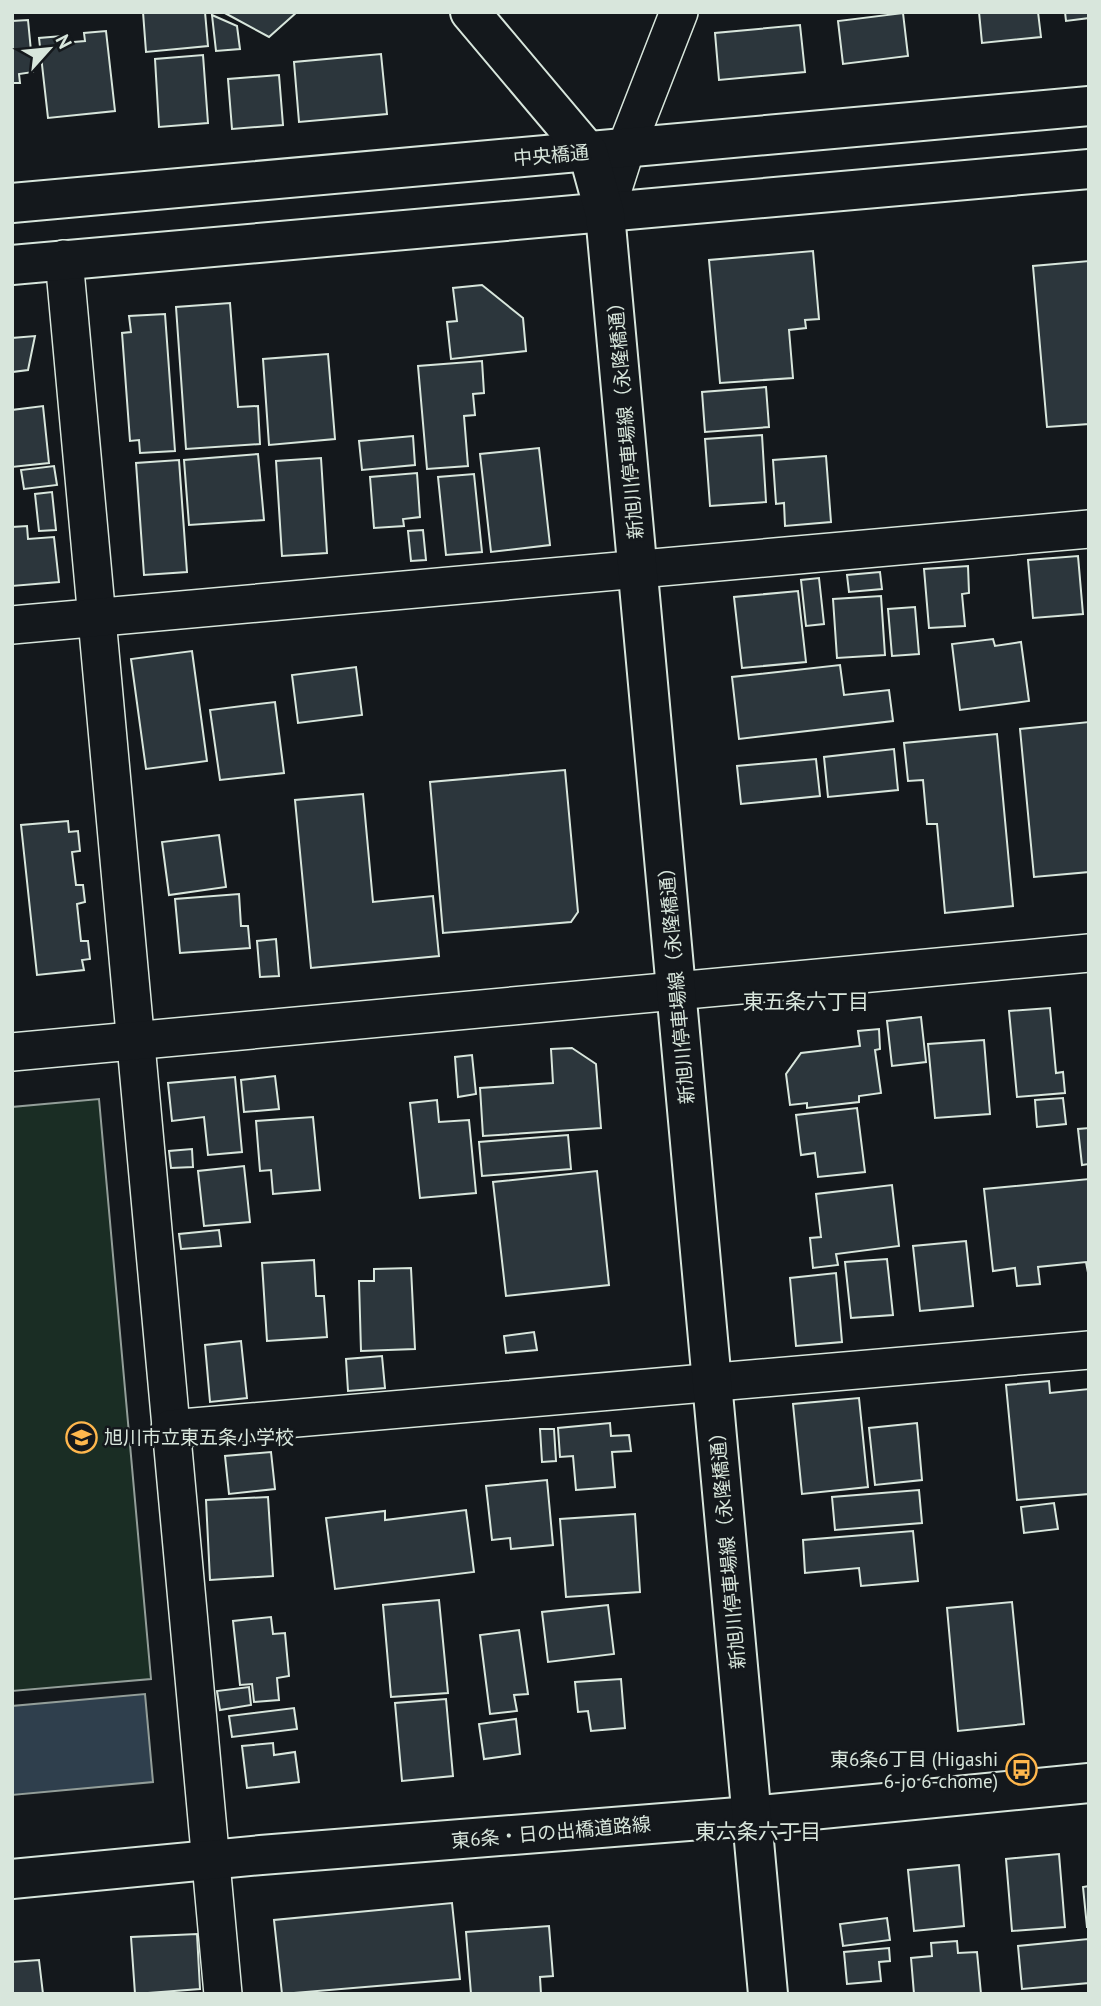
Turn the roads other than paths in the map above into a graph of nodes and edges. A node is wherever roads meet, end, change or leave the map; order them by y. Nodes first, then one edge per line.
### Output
1 (470, 12) edge
2 (679, 12) edge
3 (1089, 106) edge
4 (626, 148) junction
5 (587, 152) junction
6 (1089, 169) edge
7 (12, 203) edge
8 (605, 214) junction
9 (64, 259) junction
10 (12, 265) edge
11 (1089, 529) edge
12 (639, 570) junction
13 (94, 617) junction
14 (12, 625) edge
15 (1089, 953) edge
16 (677, 992) junction
17 (134, 1041) junction
18 (12, 1052) edge
19 (1089, 1350) edge
20 (712, 1381) junction
21 (170, 1429) junction
22 (1089, 1783) edge
23 (751, 1816) junction
24 (211, 1860) junction
25 (12, 1879) edge
26 (223, 1994) edge
27 (768, 1994) edge

1 - 5 street, 新旭川停車場線（永隆橋通）
2 - 4 street
3 - 4 street, 中央橋通
4 - 5 street, 中央橋通
4 - 8 street
5 - 7 street, 中央橋通
5 - 8 street, 新旭川停車場線（永隆橋通）
6 - 8 street
8 - 9 street
8 - 12 street, 新旭川停車場線（永隆橋通）
9 - 10 street
9 - 13 street
11 - 12 street
12 - 13 street
12 - 16 street, 新旭川停車場線（永隆橋通）
13 - 14 street
13 - 17 street
15 - 16 street
16 - 17 street
16 - 20 street, 新旭川停車場線（永隆橋通）
17 - 18 street
17 - 21 street
19 - 20 street
20 - 21 street
20 - 23 street, 新旭川停車場線（永隆橋通）
21 - 24 street
22 - 23 street, 東6条・日の出橋道路線
23 - 24 street, 東6条・日の出橋道路線
23 - 27 street, 新旭川停車場線（永隆橋通）
24 - 25 street, 東6条・日の出橋道路線
24 - 26 street

